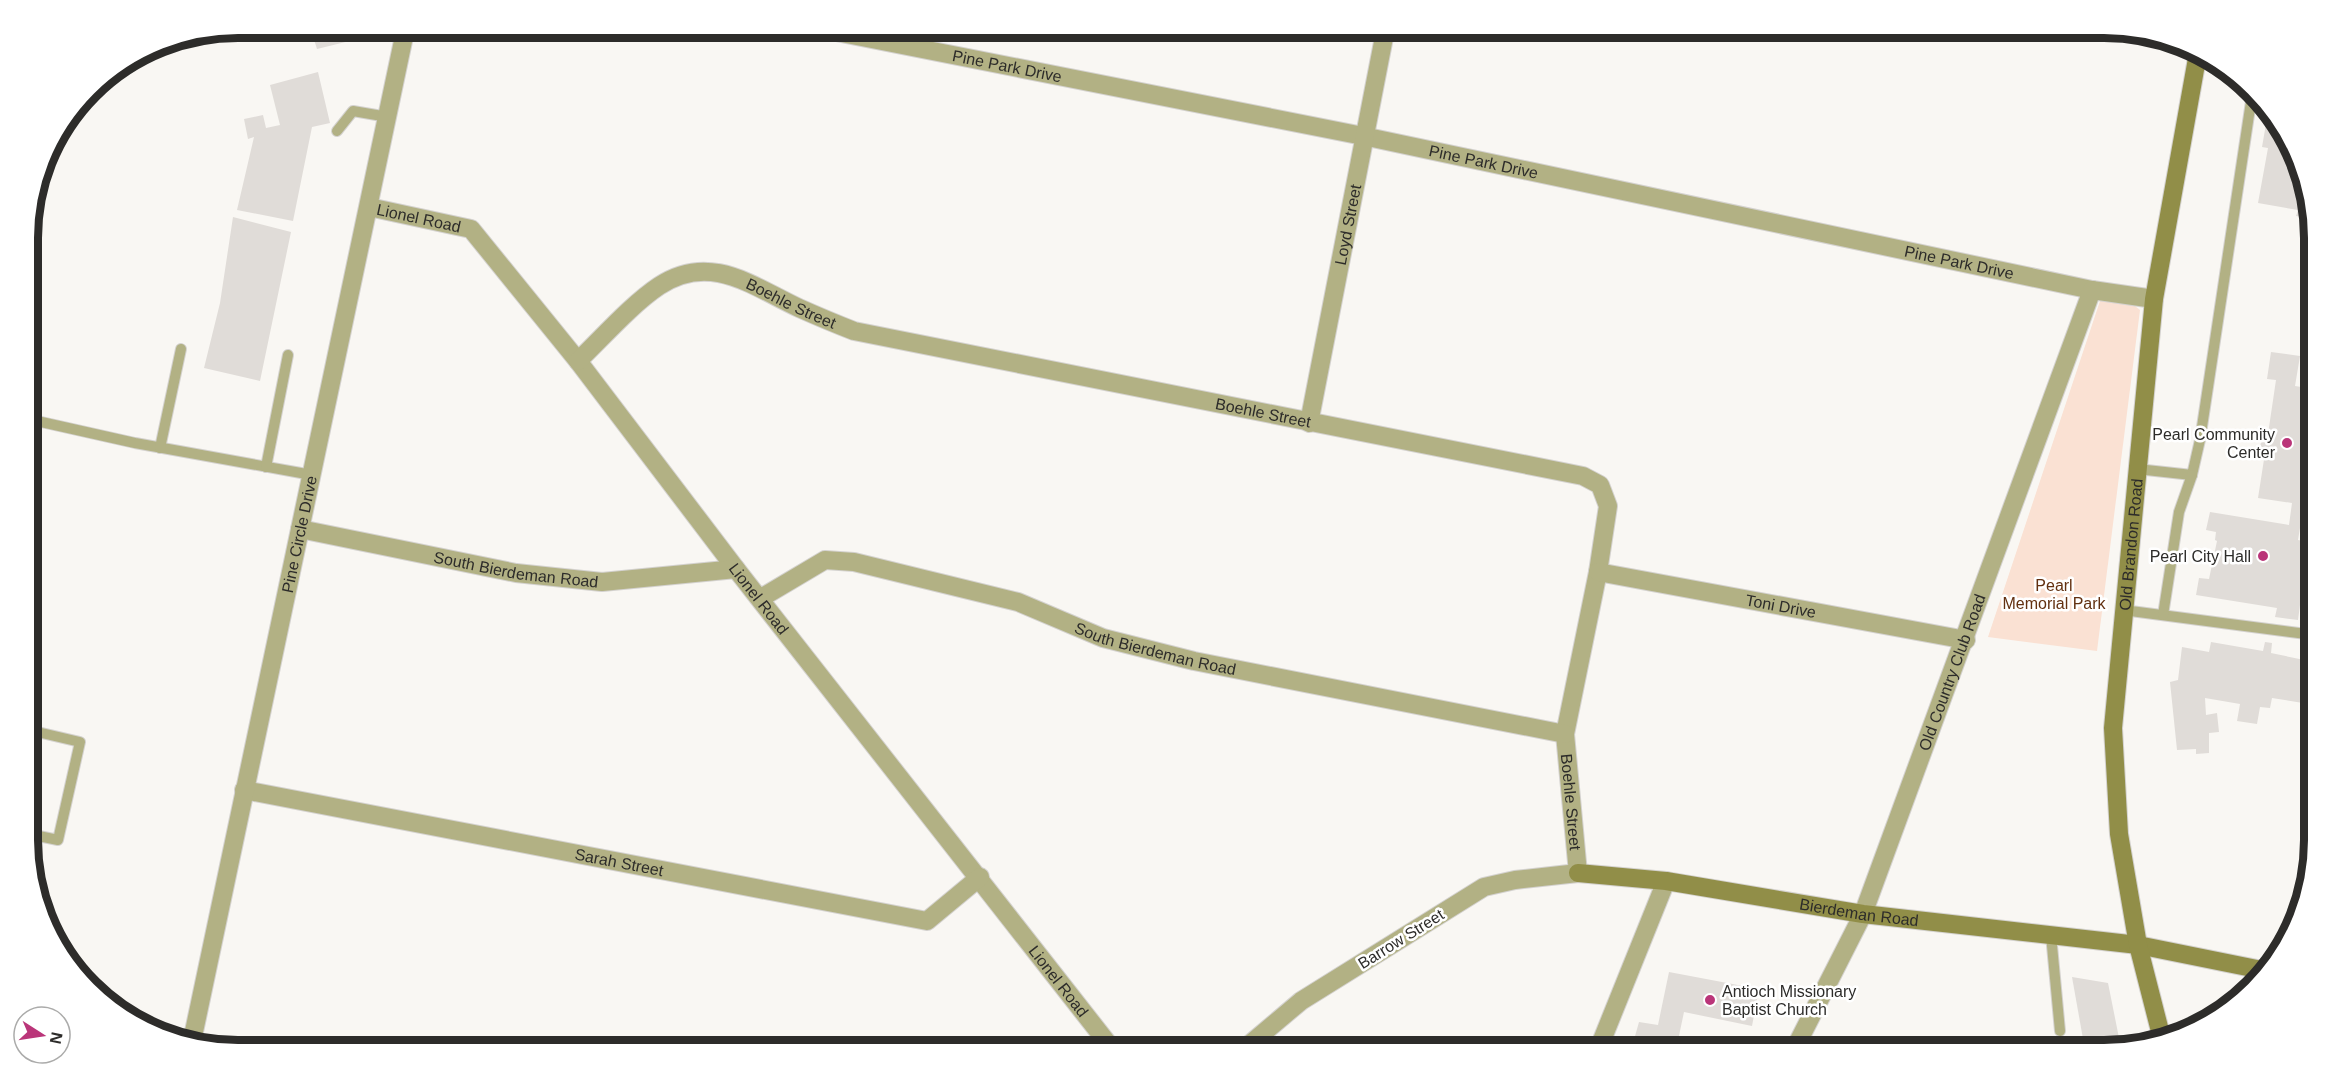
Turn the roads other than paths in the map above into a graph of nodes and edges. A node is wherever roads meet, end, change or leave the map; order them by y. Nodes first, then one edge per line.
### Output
1 (404, 38) edge
2 (867, 38) edge
3 (1384, 38) edge
4 (2197, 60) edge
5 (2251, 102) edge
6 (388, 117) junction
7 (337, 131) dead end
8 (1363, 136) junction
9 (369, 207) junction
10 (2092, 290) junction
11 (2154, 299) junction
12 (181, 349) dead end
13 (288, 355) dead end
14 (578, 361) junction
15 (38, 421) edge
16 (1309, 423) junction
17 (160, 448) junction
18 (266, 467) junction
19 (2137, 469) junction
20 (312, 475) junction
21 (2193, 475) junction
22 (300, 529) junction
23 (736, 569) junction
24 (1598, 572) junction
25 (761, 598) junction
26 (2123, 610) junction
27 (2163, 615) junction
28 (2304, 634) edge
29 (1965, 640) junction
30 (38, 732) edge
31 (1565, 734) junction
32 (244, 790) junction
33 (38, 836) edge
34 (1578, 873) junction
35 (980, 877) junction
36 (1666, 881) junction
37 (1863, 914) junction
38 (2051, 935) junction
39 (2138, 945) junction
40 (2256, 969) edge
41 (2060, 1031) dead end
42 (2160, 1032) edge
43 (193, 1035) edge
44 (1255, 1039) edge
45 (1602, 1039) edge
46 (1799, 1039) edge
47 (1105, 1040) edge

1 - 6 street, Pine Circle Drive
2 - 8 street, Pine Park Drive
3 - 8 street, Loyd Street
4 - 11 street, Old Brandon Road
5 - 21 lane
6 - 7 lane
6 - 9 street, Pine Circle Drive
8 - 10 street, Pine Park Drive
8 - 16 street, Loyd Street
9 - 14 street, Lionel Road
9 - 20 street, Pine Circle Drive
10 - 11 street, Pine Park Drive
10 - 29 street, Old Country Club Road
11 - 19 street, Old Brandon Road
12 - 17 lane
13 - 18 lane
14 - 16 street, Boehle Street
14 - 23 street, Lionel Road
15 - 17 lane
16 - 24 street, Boehle Street
17 - 18 lane
18 - 20 lane
19 - 21 lane
19 - 26 street, Old Brandon Road
20 - 22 street, Pine Circle Drive
21 - 27 lane
22 - 23 street, South Bierdeman Road
22 - 32 street, Pine Circle Drive
23 - 25 street, Lionel Road
24 - 29 street, Toni Drive
24 - 31 street, Boehle Street
25 - 31 street, South Bierdeman Road
25 - 35 street, Lionel Road
26 - 27 lane
26 - 39 street, Old Brandon Road
27 - 28 lane
29 - 37 street, Old Country Club Road
30 - 33 lane
31 - 34 street, Boehle Street
32 - 35 street, Sarah Street
32 - 43 street, Pine Circle Drive
34 - 36 street, Bierdeman Road
34 - 44 street, Barrow Street
35 - 47 street, Lionel Road
36 - 37 street, Bierdeman Road
36 - 45 street
37 - 38 street, Bierdeman Road
37 - 46 street, Old Country Club Road
38 - 39 street, Bierdeman Road
38 - 41 lane
39 - 40 street, Bierdeman Road
39 - 42 street, Old Brandon Road

